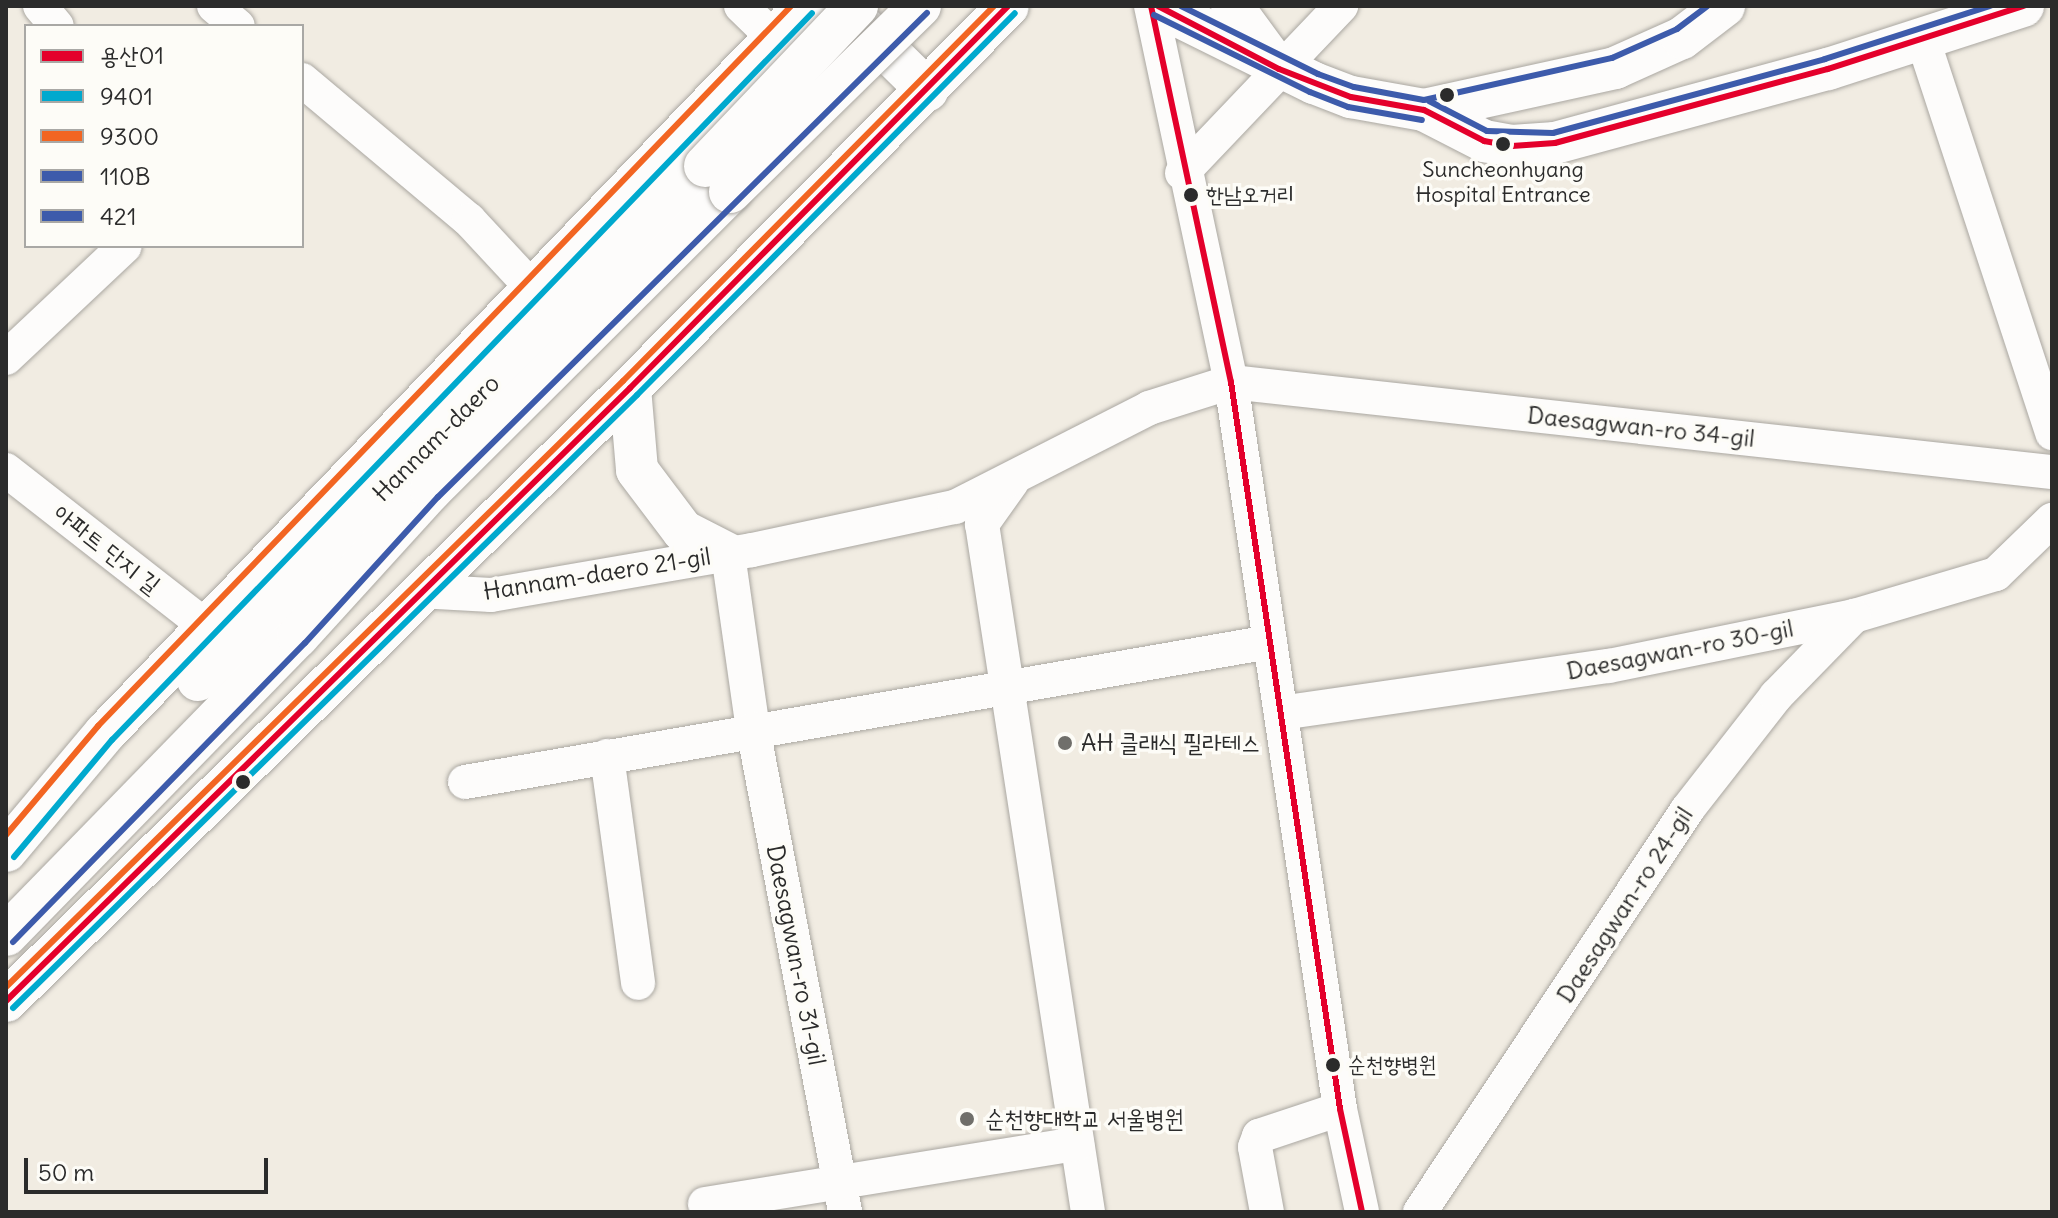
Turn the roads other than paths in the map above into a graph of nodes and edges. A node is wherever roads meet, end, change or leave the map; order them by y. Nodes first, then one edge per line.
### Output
1 (40, 6) edge
2 (214, 6) edge
3 (741, 6) edge
4 (805, 6) edge
5 (841, 6) edge
6 (857, 6) edge
7 (920, 6) edge
8 (1008, 6) edge
9 (1151, 6) edge
10 (1158, 6) edge
11 (1232, 6) edge
12 (1341, 6) edge
13 (1724, 6) edge
14 (2023, 6) edge
15 (55, 24) edge
16 (236, 24) edge
17 (775, 39) junction
18 (1923, 40) junction
19 (1279, 69) junction
20 (304, 82) edge
21 (927, 90) junction
22 (1424, 110) junction
23 (1182, 173) junction
24 (718, 179) junction
25 (123, 248) edge
26 (534, 290) junction
27 (6, 358) edge
28 (1231, 382) junction
29 (630, 388) junction
30 (2052, 433) edge
31 (6, 470) edge
32 (2052, 472) edge
33 (1015, 479) junction
34 (2052, 520) edge
35 (728, 554) junction
36 (419, 591) junction
37 (1854, 616) junction
38 (208, 628) junction
39 (1270, 642) junction
40 (1004, 689) junction
41 (1281, 713) junction
42 (753, 729) junction
43 (607, 756) junction
44 (465, 782) dead end
45 (6, 851) edge
46 (6, 862) edge
47 (6, 935) edge
48 (638, 983) dead end
49 (6, 1001) edge
50 (1340, 1109) junction
51 (1077, 1144) junction
52 (842, 1197) edge
53 (705, 1204) dead end
54 (1088, 1212) edge
55 (1267, 1212) edge
56 (1362, 1212) edge
57 (1420, 1212) edge

1 - 15 street
2 - 16 street
3 - 17 street
4 - 17 main road
5 - 21 main road
6 - 24 main road, Hannam-daero, bridge
7 - 24 main road, Hannam-daero, bridge
8 - 21 main road
9 - 23 street
10 - 19 main road
11 - 19 main road
12 - 19 street
13 - 22 main road
14 - 18 main road
17 - 26 main road
18 - 22 main road
18 - 30 street
19 - 22 main road
19 - 23 street
20 - 26 street
21 - 29 main road
23 - 28 street
24 - 46 main road, Hannam-daero
24 - 47 main road, Hannam-daero
25 - 27 street
26 - 38 main road
28 - 32 street, Daesagwan-ro 34-gil
28 - 33 street, Hannam-daero 21-gil
28 - 39 street
29 - 35 main road
29 - 36 main road
31 - 38 street, 아파트 단지 길
33 - 35 street, Hannam-daero 21-gil
33 - 40 street, Hannam-daero 21-gil
34 - 37 street, Daesagwan-ro 30-gil
35 - 36 street, Hannam-daero 21-gil
35 - 42 street, Hannam-daero 21-gil
36 - 49 main road
37 - 41 street, Daesagwan-ro 30-gil
37 - 57 street, Daesagwan-ro 24-gil
38 - 45 main road
39 - 40 street
39 - 41 street
40 - 42 street
40 - 51 street
41 - 50 street
42 - 43 street
42 - 52 street, Daesagwan-ro 31-gil
43 - 44 street
43 - 48 street
50 - 55 street
50 - 56 street
51 - 52 street
51 - 54 street
52 - 53 street

